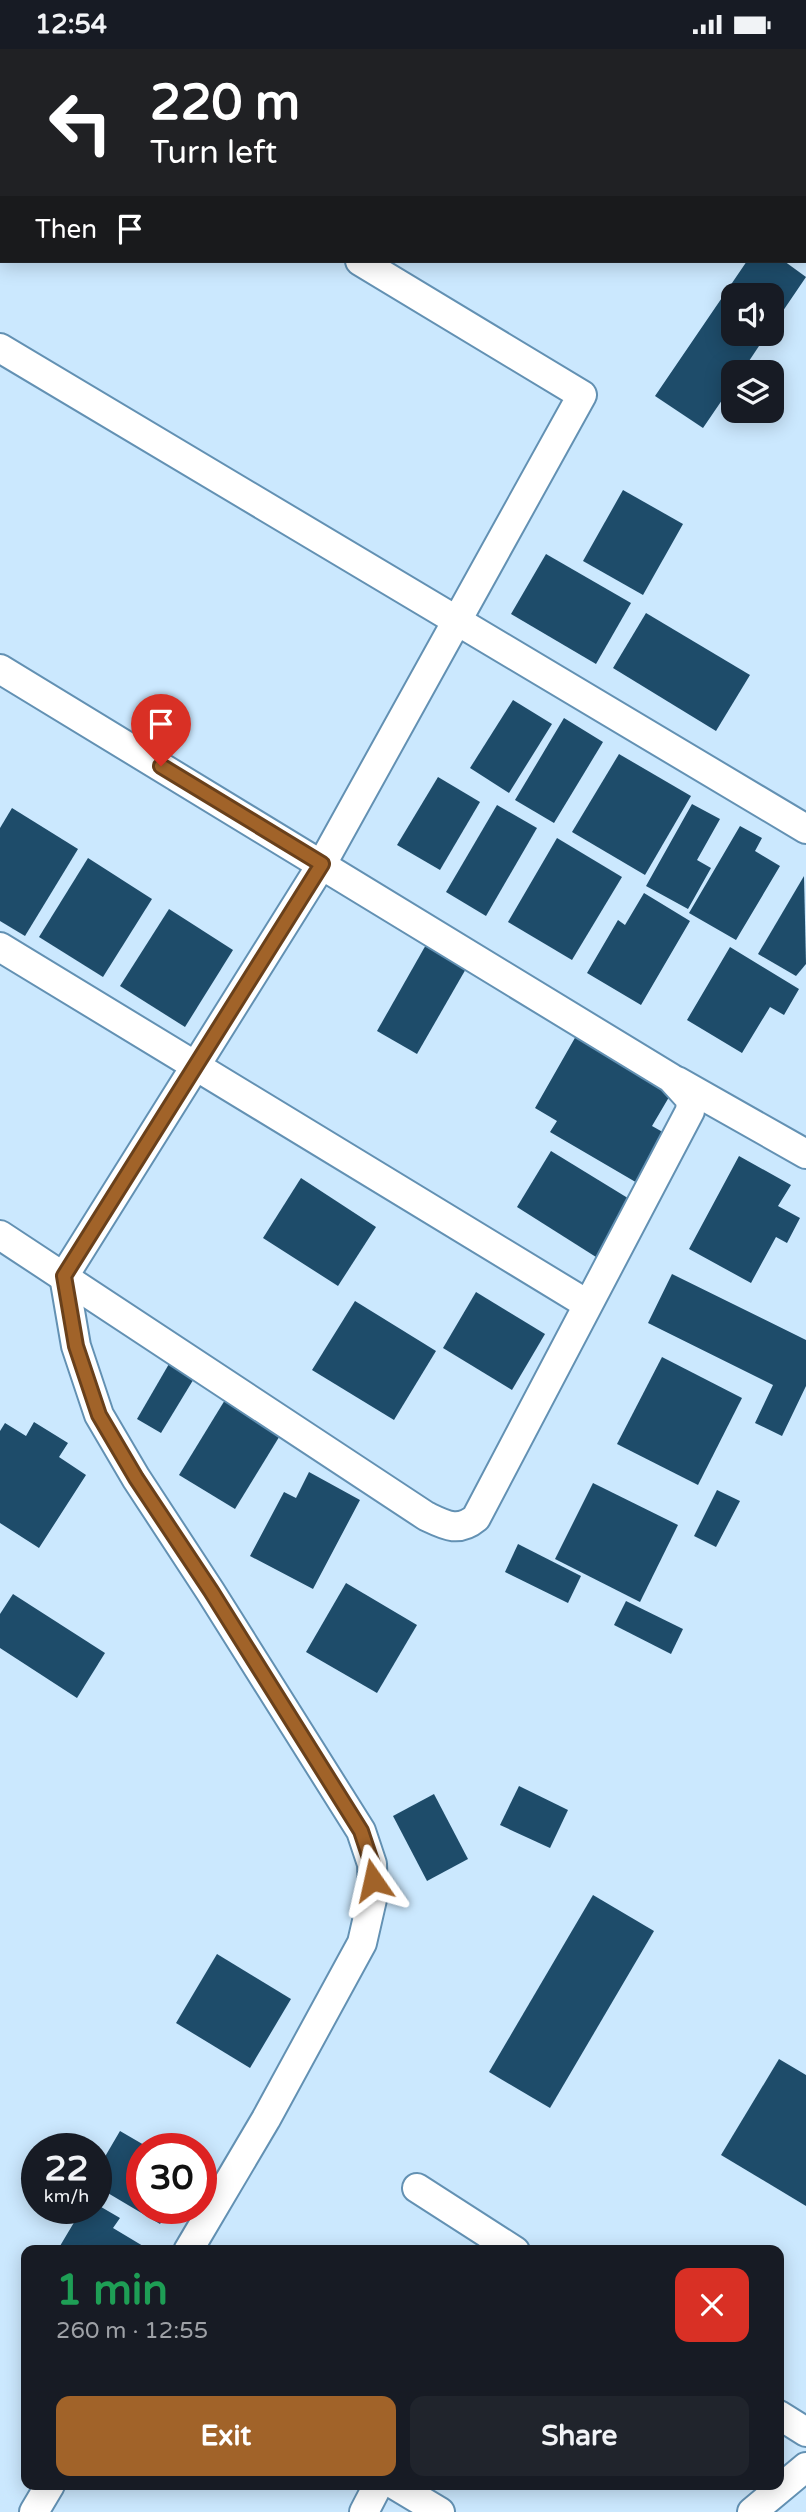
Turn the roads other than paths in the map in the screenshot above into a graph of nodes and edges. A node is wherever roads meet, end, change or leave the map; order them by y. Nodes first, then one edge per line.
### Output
1 (363, 263) edge
2 (0, 348) edge
3 (458, 619) junction
4 (0, 669) edge
5 (806, 829) edge
6 (322, 864) junction
7 (0, 947) edge
8 (195, 1067) junction
9 (671, 1078) junction
10 (806, 1154) edge
11 (0, 1235) edge
12 (64, 1276) junction
13 (587, 1304) junction
14 (417, 2188) dead end
15 (192, 2245) edge
16 (504, 2245) edge
17 (784, 2418) edge
18 (806, 2432) edge
19 (799, 2480) edge
20 (47, 2490) edge
21 (375, 2490) edge
22 (403, 2490) edge
23 (34, 2512) edge
24 (364, 2512) edge
25 (440, 2512) edge
26 (752, 2512) edge

1 - 3 street
2 - 3 street
3 - 5 street
3 - 6 street
4 - 6 street
6 - 8 street
6 - 9 street
7 - 8 street
8 - 12 street
8 - 13 street
9 - 10 street
9 - 13 street
11 - 12 street
12 - 13 street
12 - 15 street
14 - 16 street
17 - 18 street
19 - 26 street
20 - 23 street
21 - 24 street
22 - 25 street

